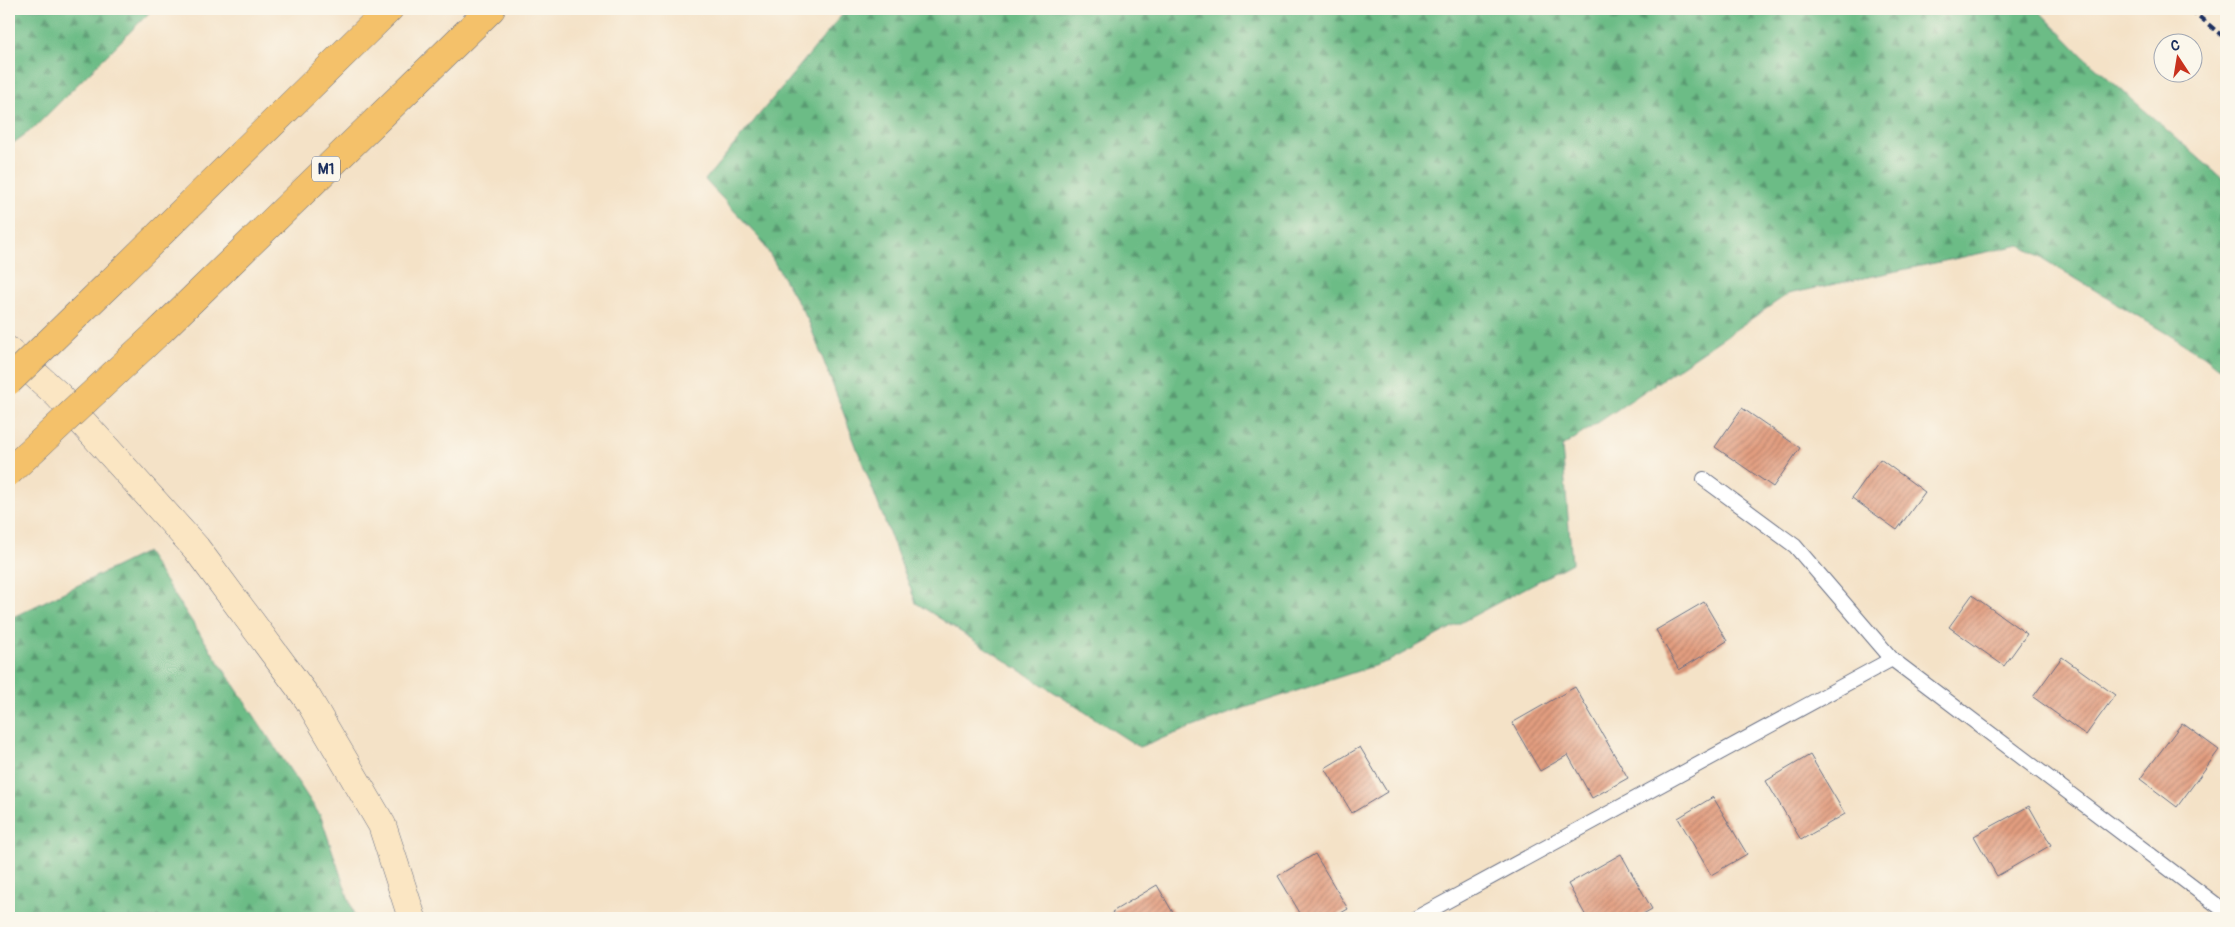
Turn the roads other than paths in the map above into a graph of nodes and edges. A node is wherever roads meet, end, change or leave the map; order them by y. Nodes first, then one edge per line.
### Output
1 (389, 9) edge
2 (491, 9) edge
3 (9, 351) edge
4 (9, 381) edge
5 (9, 472) edge
6 (1704, 479) dead end
7 (1892, 659) junction
8 (2226, 912) edge
9 (412, 918) edge
10 (1416, 918) edge

1 - 4 highway, bridge
2 - 5 highway, М1, bridge
3 - 9 main road
6 - 7 lane
7 - 8 lane
7 - 10 lane

